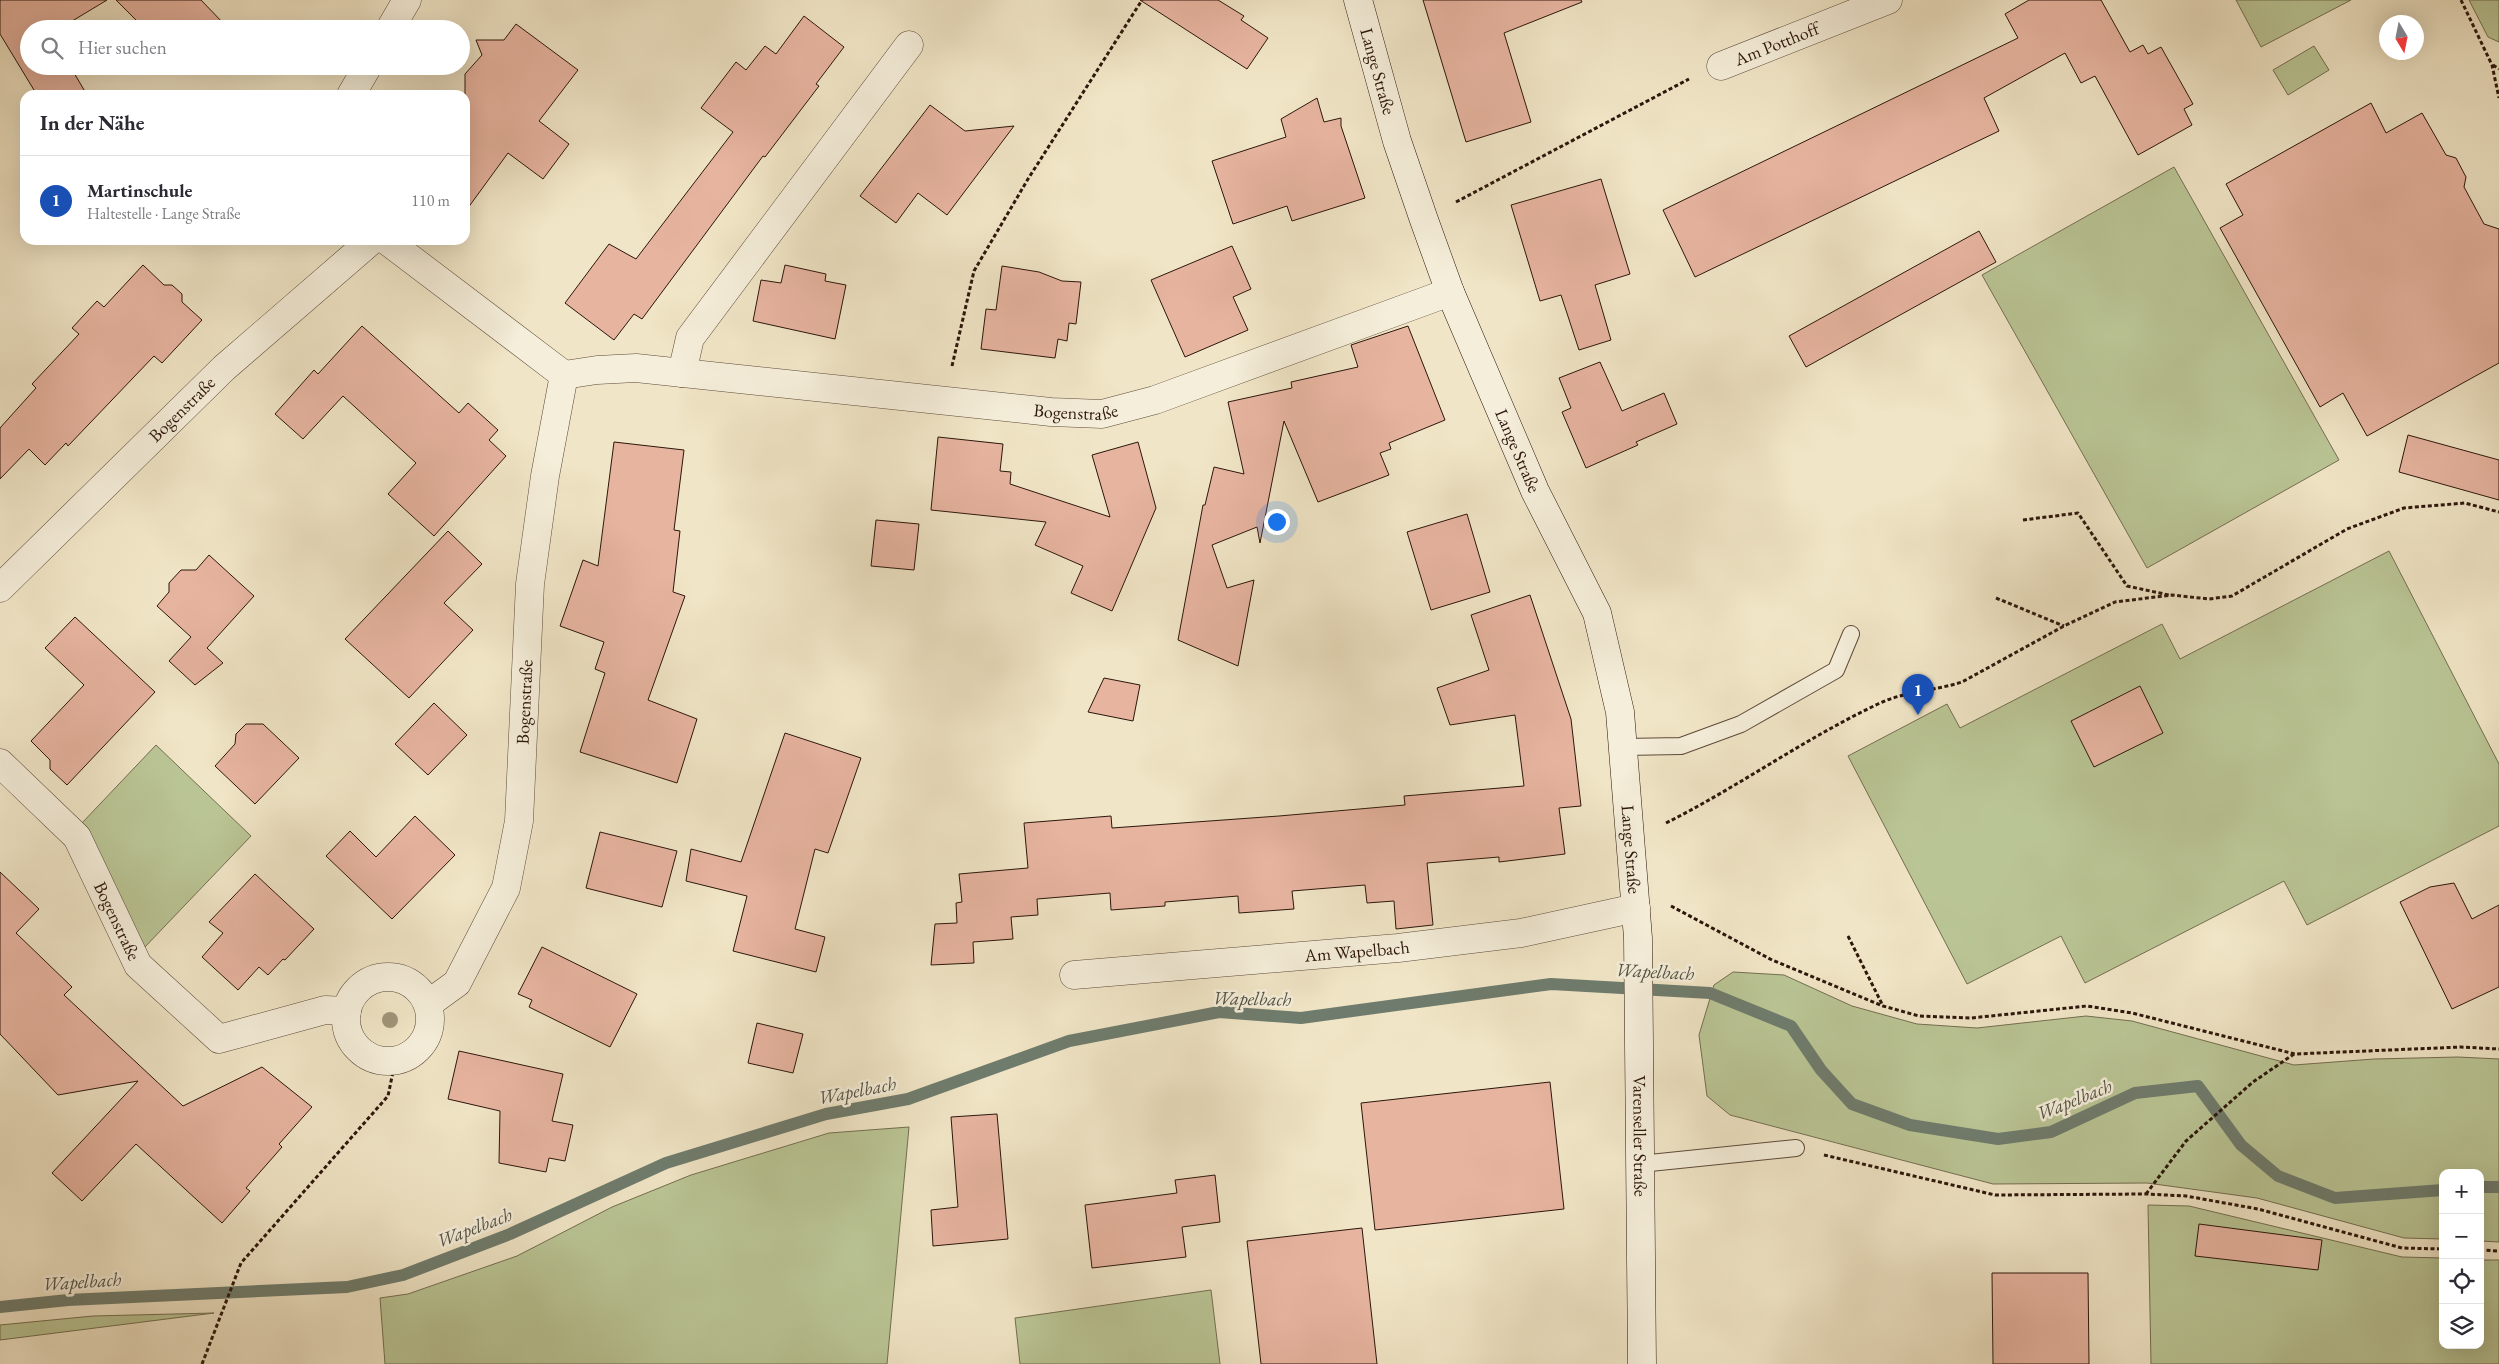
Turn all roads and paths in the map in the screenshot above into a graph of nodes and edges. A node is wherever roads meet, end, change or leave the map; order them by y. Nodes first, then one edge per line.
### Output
1 (407, 0) edge
2 (1142, 0) edge
3 (1358, 0) edge
4 (1888, 0) edge
5 (2462, 0) edge
6 (395, 20) edge
7 (909, 45) dead end
8 (2492, 65) junction
9 (1721, 66) joint
10 (2499, 69) edge
11 (363, 75) edge
12 (354, 90) edge
13 (2499, 98) edge
14 (1424, 220) junction
15 (366, 245) edge
16 (393, 245) edge
17 (1450, 292) junction
18 (682, 373) junction
19 (564, 375) junction
20 (943, 402) junction
21 (2499, 512) edge
22 (2023, 520) dead end
23 (0, 588) edge
24 (2172, 595) junction
25 (1996, 598) dead end
26 (2064, 626) junction
27 (1851, 634) dead end
28 (1624, 747) junction
29 (0, 763) edge
30 (1663, 824) dead end
31 (1636, 908) junction
32 (1848, 936) dead end
33 (1074, 975) dead end
34 (428, 1004) junction
35 (1883, 1006) junction
36 (346, 1011) junction
37 (2499, 1049) edge
38 (2295, 1054) junction
39 (395, 1062) junction
40 (1796, 1148) joint
41 (1640, 1164) junction
42 (2146, 1194) junction
43 (2439, 1249) edge
44 (2484, 1250) edge
45 (2499, 1251) edge
46 (202, 1364) edge
47 (1642, 1364) edge

1 - 6 street
2 - 20 path
3 - 14 street, Lange Straße
4 - 9 street, Am Potthoff
5 - 8 path
7 - 18 street
8 - 10 path
8 - 13 path
9 - 14 path
11 - 12 street
14 - 17 street, Lange Straße
15 - 23 street, Bogenstraße
16 - 19 street
17 - 20 street, Bogenstraße
17 - 28 street, Lange Straße
18 - 19 street, Bogenstraße
18 - 20 street, Bogenstraße
19 - 34 street, Bogenstraße
21 - 24 path
22 - 24 path
24 - 26 path
25 - 26 path
26 - 30 path
27 - 28 lane
28 - 31 street, Lange Straße
29 - 36 street, Bogenstraße
31 - 33 street, Am Wapelbach
31 - 35 path
31 - 41 street, Varenseller Straße
32 - 35 path
34 - 36 street
34 - 39 street
35 - 38 path
36 - 39 street
37 - 38 path
38 - 42 path
39 - 46 path
40 - 41 lane
40 - 42 path
41 - 47 street, Varenseller Straße
42 - 43 path
44 - 45 path

